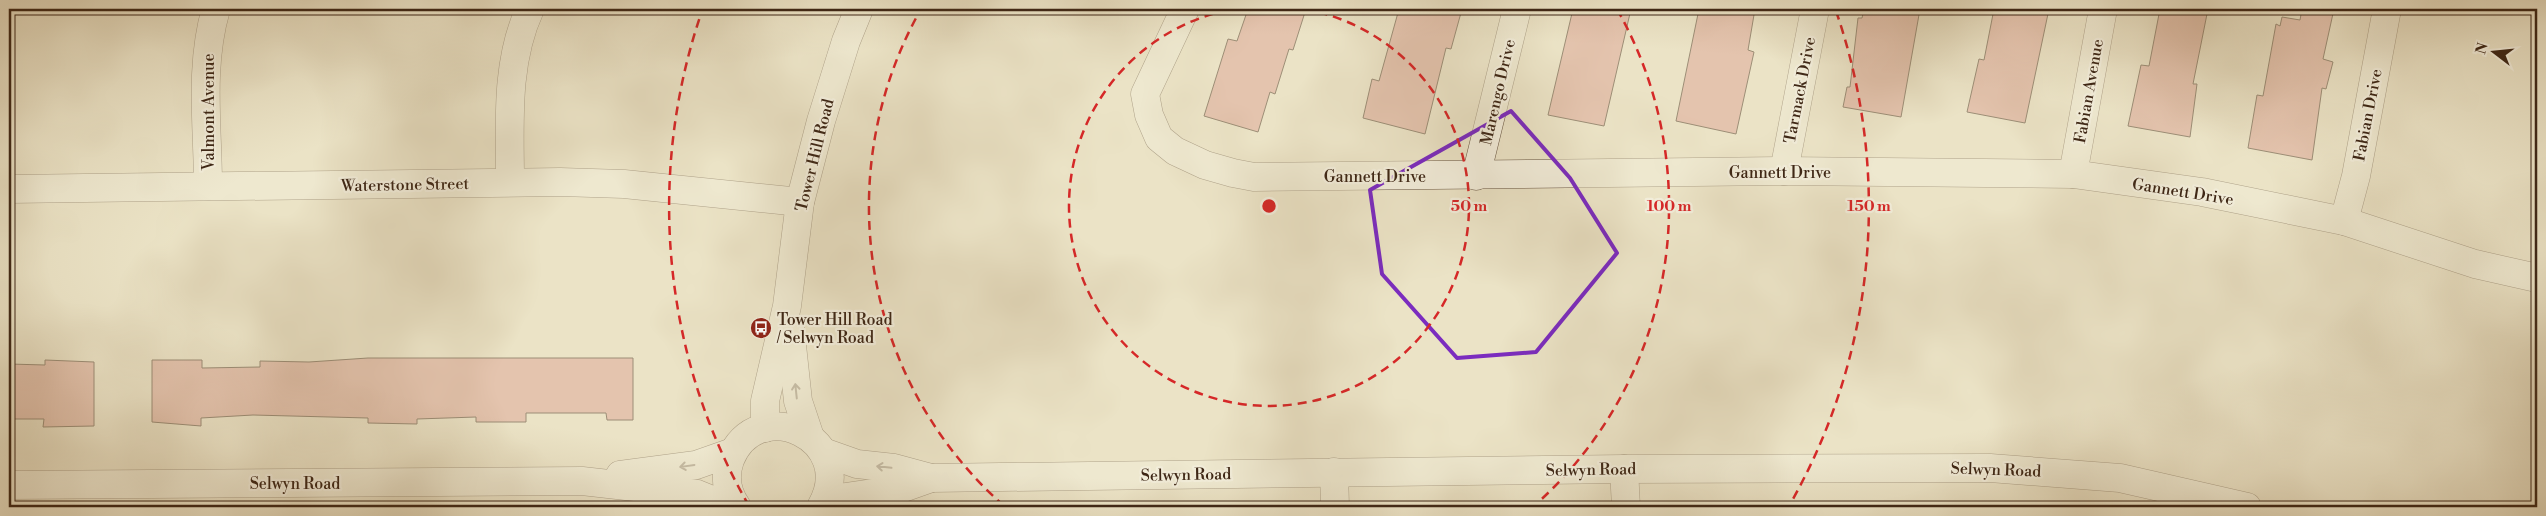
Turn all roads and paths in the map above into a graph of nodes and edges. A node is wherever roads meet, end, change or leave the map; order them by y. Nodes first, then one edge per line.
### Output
1 (216, 9) edge
2 (530, 9) edge
3 (860, 9) edge
4 (1184, 9) edge
5 (1517, 9) edge
6 (1815, 9) edge
7 (2103, 9) edge
8 (2387, 9) edge
9 (1784, 171) junction
10 (2073, 174) junction
11 (1476, 176) junction
12 (510, 182) junction
13 (208, 186) junction
14 (9, 189) edge
15 (800, 202) junction
16 (2344, 222) junction
17 (2537, 278) edge
18 (787, 306) junction
19 (764, 428) junction
20 (817, 445) junction
21 (734, 452) junction
22 (1624, 469) junction
23 (1334, 472) junction
24 (931, 478) junction
25 (582, 481) junction
26 (9, 485) edge
27 (823, 504) edge
28 (729, 507) edge
29 (737, 507) edge
30 (1336, 507) edge
31 (1626, 507) edge
32 (2247, 507) edge

1 - 13 street, Valmont Avenue
2 - 12 street
3 - 15 street, Tower Hill Road
4 - 11 street, Gannett Drive
5 - 11 street, Marengo Drive
6 - 9 street, Tarmack Drive
7 - 10 street, Fabian Avenue
8 - 16 street, Fabian Drive
9 - 10 street, Gannett Drive
9 - 11 street, Gannett Drive
10 - 16 street, Gannett Drive
12 - 13 street, Waterstone Street
12 - 15 street, Waterstone Street
13 - 14 street, Waterstone Street
15 - 18 street, Tower Hill Road
16 - 17 street, Gannett Drive
18 - 19 street, Tower Hill Road
20 -> 18 street, Tower Hill Road
19 - 20 street, Selwyn Road
19 - 21 street
24 -> 20 street, Selwyn Road
20 - 27 street, Tower Hill Road
21 -> 25 street, Selwyn Road
21 - 29 street
22 - 23 street, Selwyn Road
22 - 31 street
22 - 32 street, Selwyn Road
23 - 24 street, Selwyn Road
23 - 30 street
24 - 27 street, Selwyn Road
25 - 26 street, Selwyn Road
25 - 28 street, Selwyn Road

